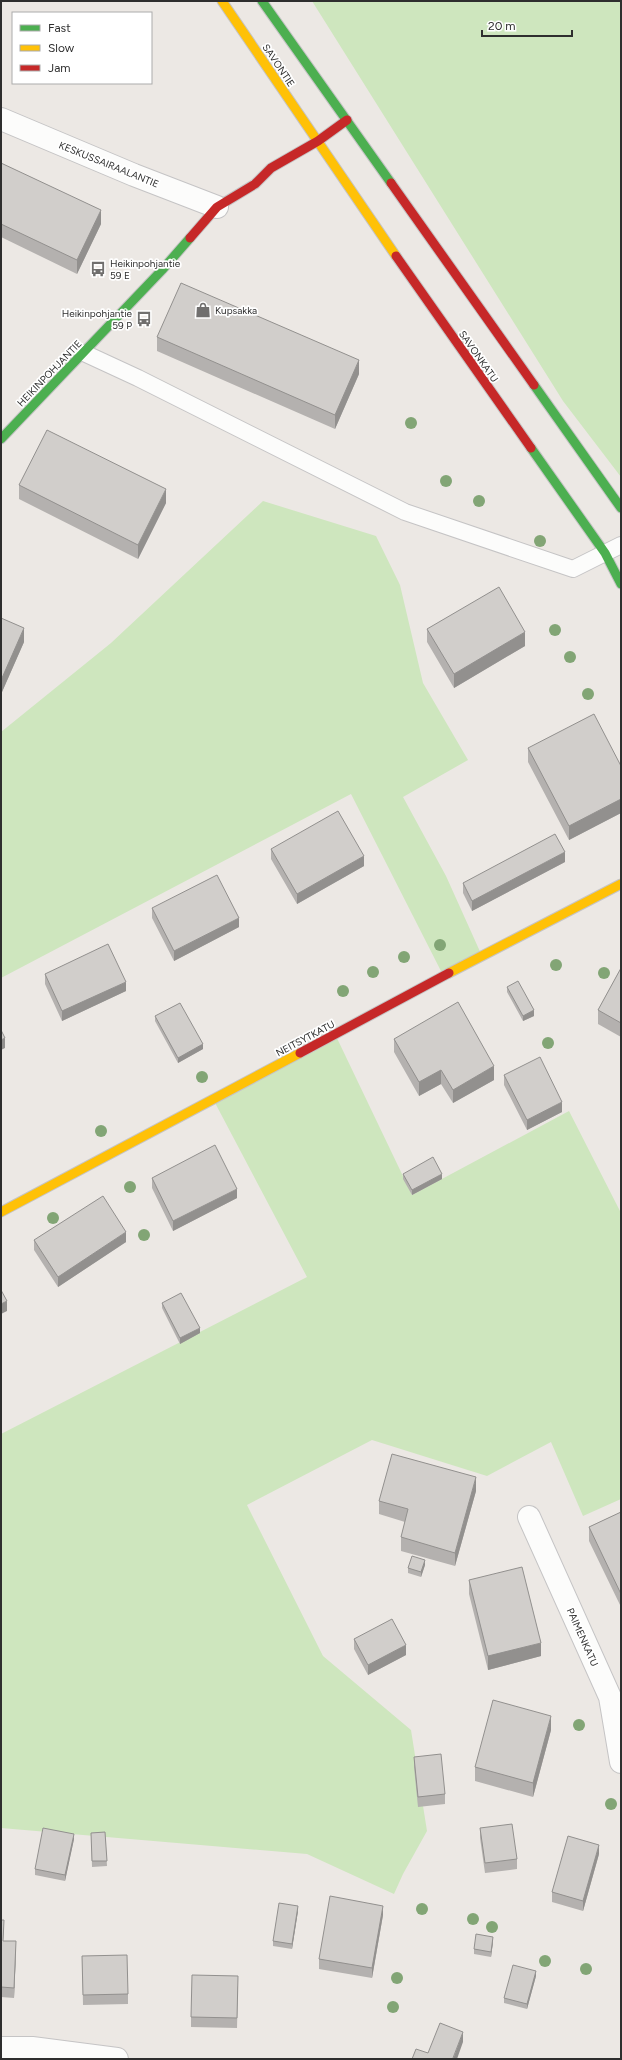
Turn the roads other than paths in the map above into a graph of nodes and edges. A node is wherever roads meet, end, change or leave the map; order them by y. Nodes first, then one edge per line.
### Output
1 (222, 1) edge
2 (262, 1) edge
3 (1, 119) edge
4 (347, 120) junction
5 (318, 142) junction
6 (217, 207) junction
7 (84, 353) junction
8 (1, 439) edge
9 (621, 508) edge
10 (621, 545) edge
11 (605, 553) junction
12 (621, 584) edge
13 (621, 884) edge
14 (1, 1212) edge
15 (529, 1517) dead end
16 (621, 1762) edge
17 (1, 2048) edge
18 (117, 2059) edge

1 - 5 main road, SAVONTIE
2 - 4 main road
3 - 6 street, KESKUSSAIRAALANTIE
4 - 5 main road, HEIKINPOHJANTIE
4 - 9 main road
5 - 6 main road, HEIKINPOHJANTIE
5 - 11 main road, SAVONKATU
6 - 7 main road, HEIKINPOHJANTIE
7 - 8 main road, HEIKINPOHJANTIE
7 - 11 lane
10 - 11 lane
11 - 12 main road, SAVONKATU
13 - 14 main road, NEITSYTKATU
15 - 16 street, PAIMENKATU
17 - 18 street

